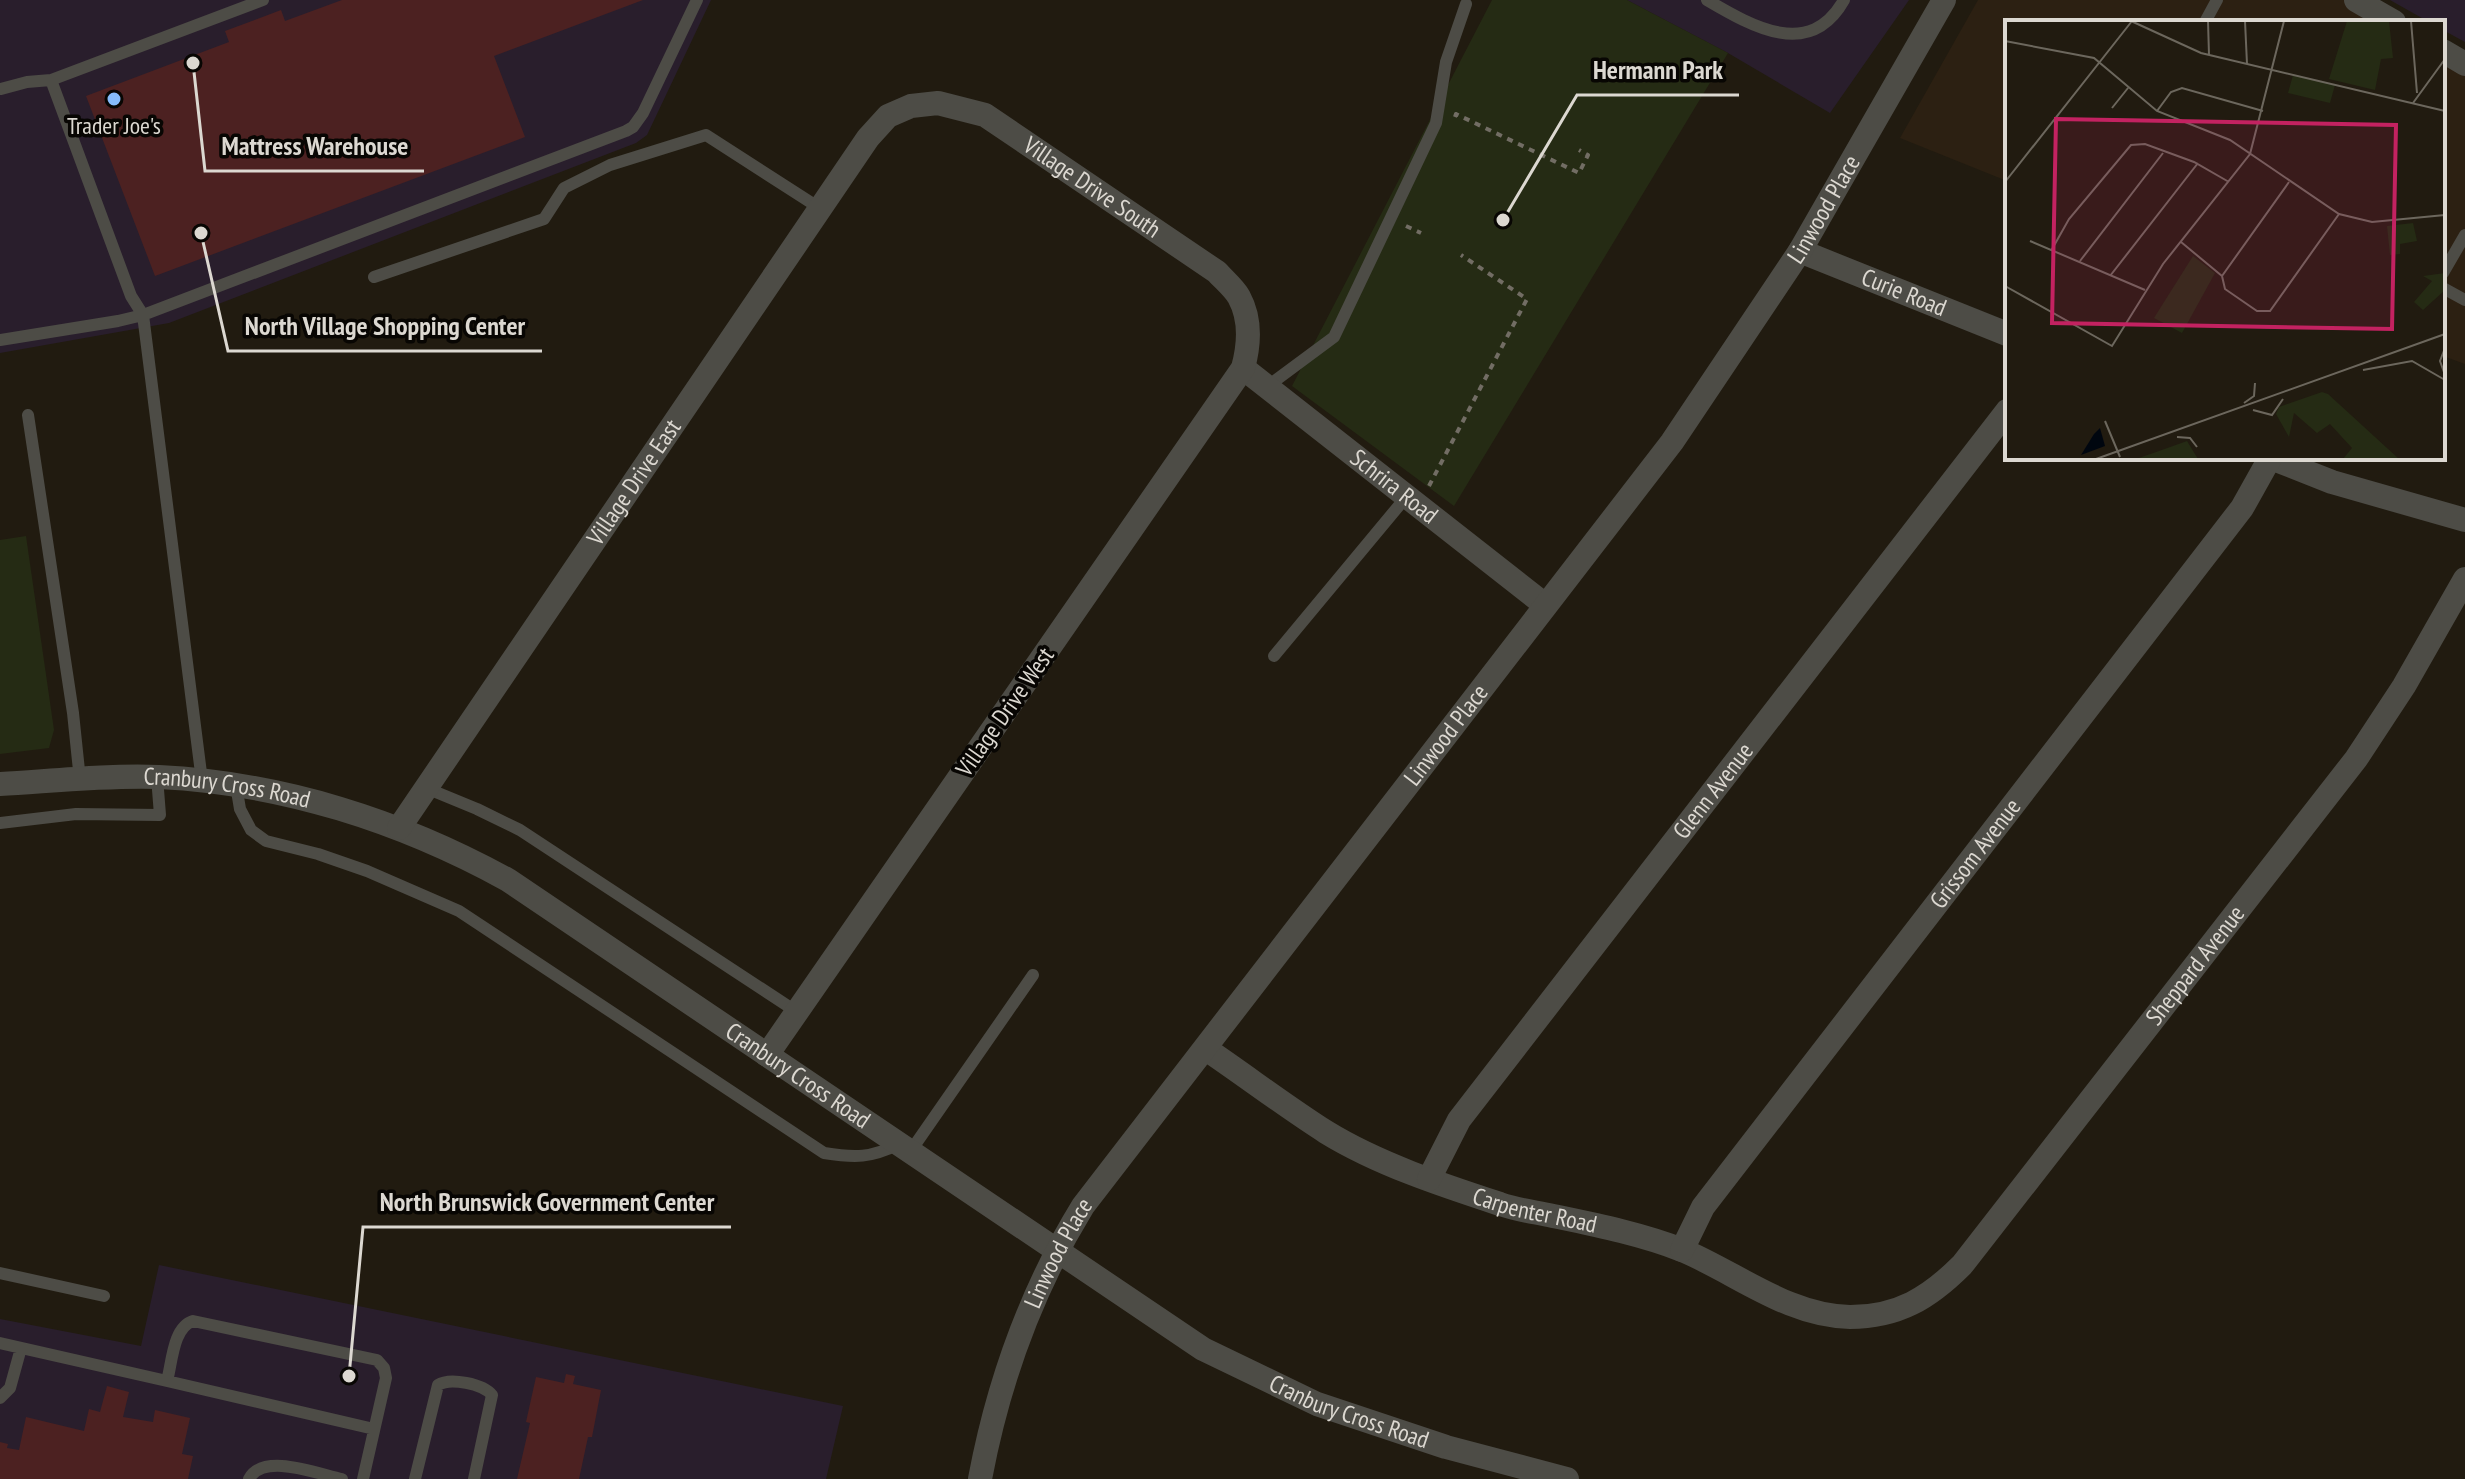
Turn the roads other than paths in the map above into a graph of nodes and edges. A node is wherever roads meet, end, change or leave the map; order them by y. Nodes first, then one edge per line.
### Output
1 (263, 0) edge
2 (697, 0) edge
3 (1707, 0) edge
4 (1844, 0) edge
5 (1944, 0) edge
6 (2217, 0) edge
7 (2356, 0) edge
8 (1466, 4) dead end
9 (2206, 20) edge
10 (2391, 20) edge
11 (2445, 52) edge
12 (2465, 64) edge
13 (51, 80) junction
14 (1, 89) edge
15 (868, 138) joint
16 (821, 209) junction
17 (2465, 235) edge
18 (1800, 251) junction
19 (2445, 270) edge
20 (374, 277) dead end
21 (2445, 289) edge
22 (2465, 300) edge
23 (143, 315) junction
24 (2005, 333) edge
25 (0, 340) edge
26 (1243, 368) junction
27 (1268, 386) junction
28 (2005, 414) edge
29 (28, 415) dead end
30 (2269, 460) edge
31 (2275, 460) edge
32 (1412, 487) junction
33 (2465, 520) edge
34 (2465, 579) edge
35 (1545, 605) junction
36 (1274, 656) dead end
37 (157, 777) junction
38 (80, 780) junction
39 (202, 781) junction
40 (0, 784) edge
41 (236, 785) junction
42 (426, 788) junction
43 (0, 823) edge
44 (399, 828) junction
45 (1033, 975) dead end
46 (797, 1012) junction
47 (1206, 1049) junction
48 (767, 1055) junction
49 (905, 1148) junction
50 (1429, 1179) junction
51 (1056, 1250) junction
52 (1682, 1250) junction
53 (0, 1273) edge
54 (104, 1296) dead end
55 (1886, 1312) joint
56 (0, 1343) edge
57 (21, 1348) junction
58 (167, 1381) junction
59 (0, 1398) edge
60 (374, 1429) junction
61 (312, 1476) edge
62 (249, 1479) edge
63 (342, 1479) edge
64 (363, 1479) edge
65 (415, 1479) edge
66 (474, 1479) edge
67 (980, 1479) edge
68 (1567, 1479) edge

1 - 13 lane
2 - 23 lane
3 - 4 lane
5 - 18 street, Linwood Place
6 - 9 lane
7 - 10 street
8 - 27 lane
11 - 12 street
13 - 14 lane
13 - 23 lane
15 - 16 street, Village Drive East
15 - 26 street, Village Drive South
16 - 20 lane
16 - 42 street, Village Drive East
17 - 19 lane
18 - 24 street, Curie Road
18 - 35 street, Linwood Place
21 - 22 lane
23 - 25 lane
23 - 39 lane
26 - 27 street, Schrira Road
26 - 46 street, Village Drive West
27 - 32 street, Schrira Road
28 - 50 street, Glenn Avenue
29 - 38 lane
30 - 52 street, Grissom Avenue
31 - 33 street
32 - 35 street, Schrira Road
32 - 36 lane
34 - 55 street, Sheppard Avenue
35 - 47 street, Linwood Place
37 - 38 street, Cranbury Cross Road
37 - 39 street, Cranbury Cross Road
37 - 43 lane
38 - 40 street, Cranbury Cross Road
39 - 41 street, Cranbury Cross Road
41 - 44 street, Cranbury Cross Road
41 - 49 lane
42 - 44 street, Village Drive East
42 - 46 lane
44 - 48 street, Cranbury Cross Road
45 - 49 lane
46 - 48 street, Village Drive West
47 - 50 street, Carpenter Road
47 - 51 street, Linwood Place
48 - 49 street, Cranbury Cross Road
49 - 51 street, Cranbury Cross Road
50 - 52 street, Carpenter Road
51 - 67 street, Linwood Place
51 - 68 street, Cranbury Cross Road
52 - 55 street, Carpenter Road
53 - 54 lane
56 - 57 lane
57 - 58 lane
57 - 59 lane
58 - 60 lane
58 - 60 lane
60 - 64 lane
61 - 62 lane
61 - 63 lane
65 - 66 lane

